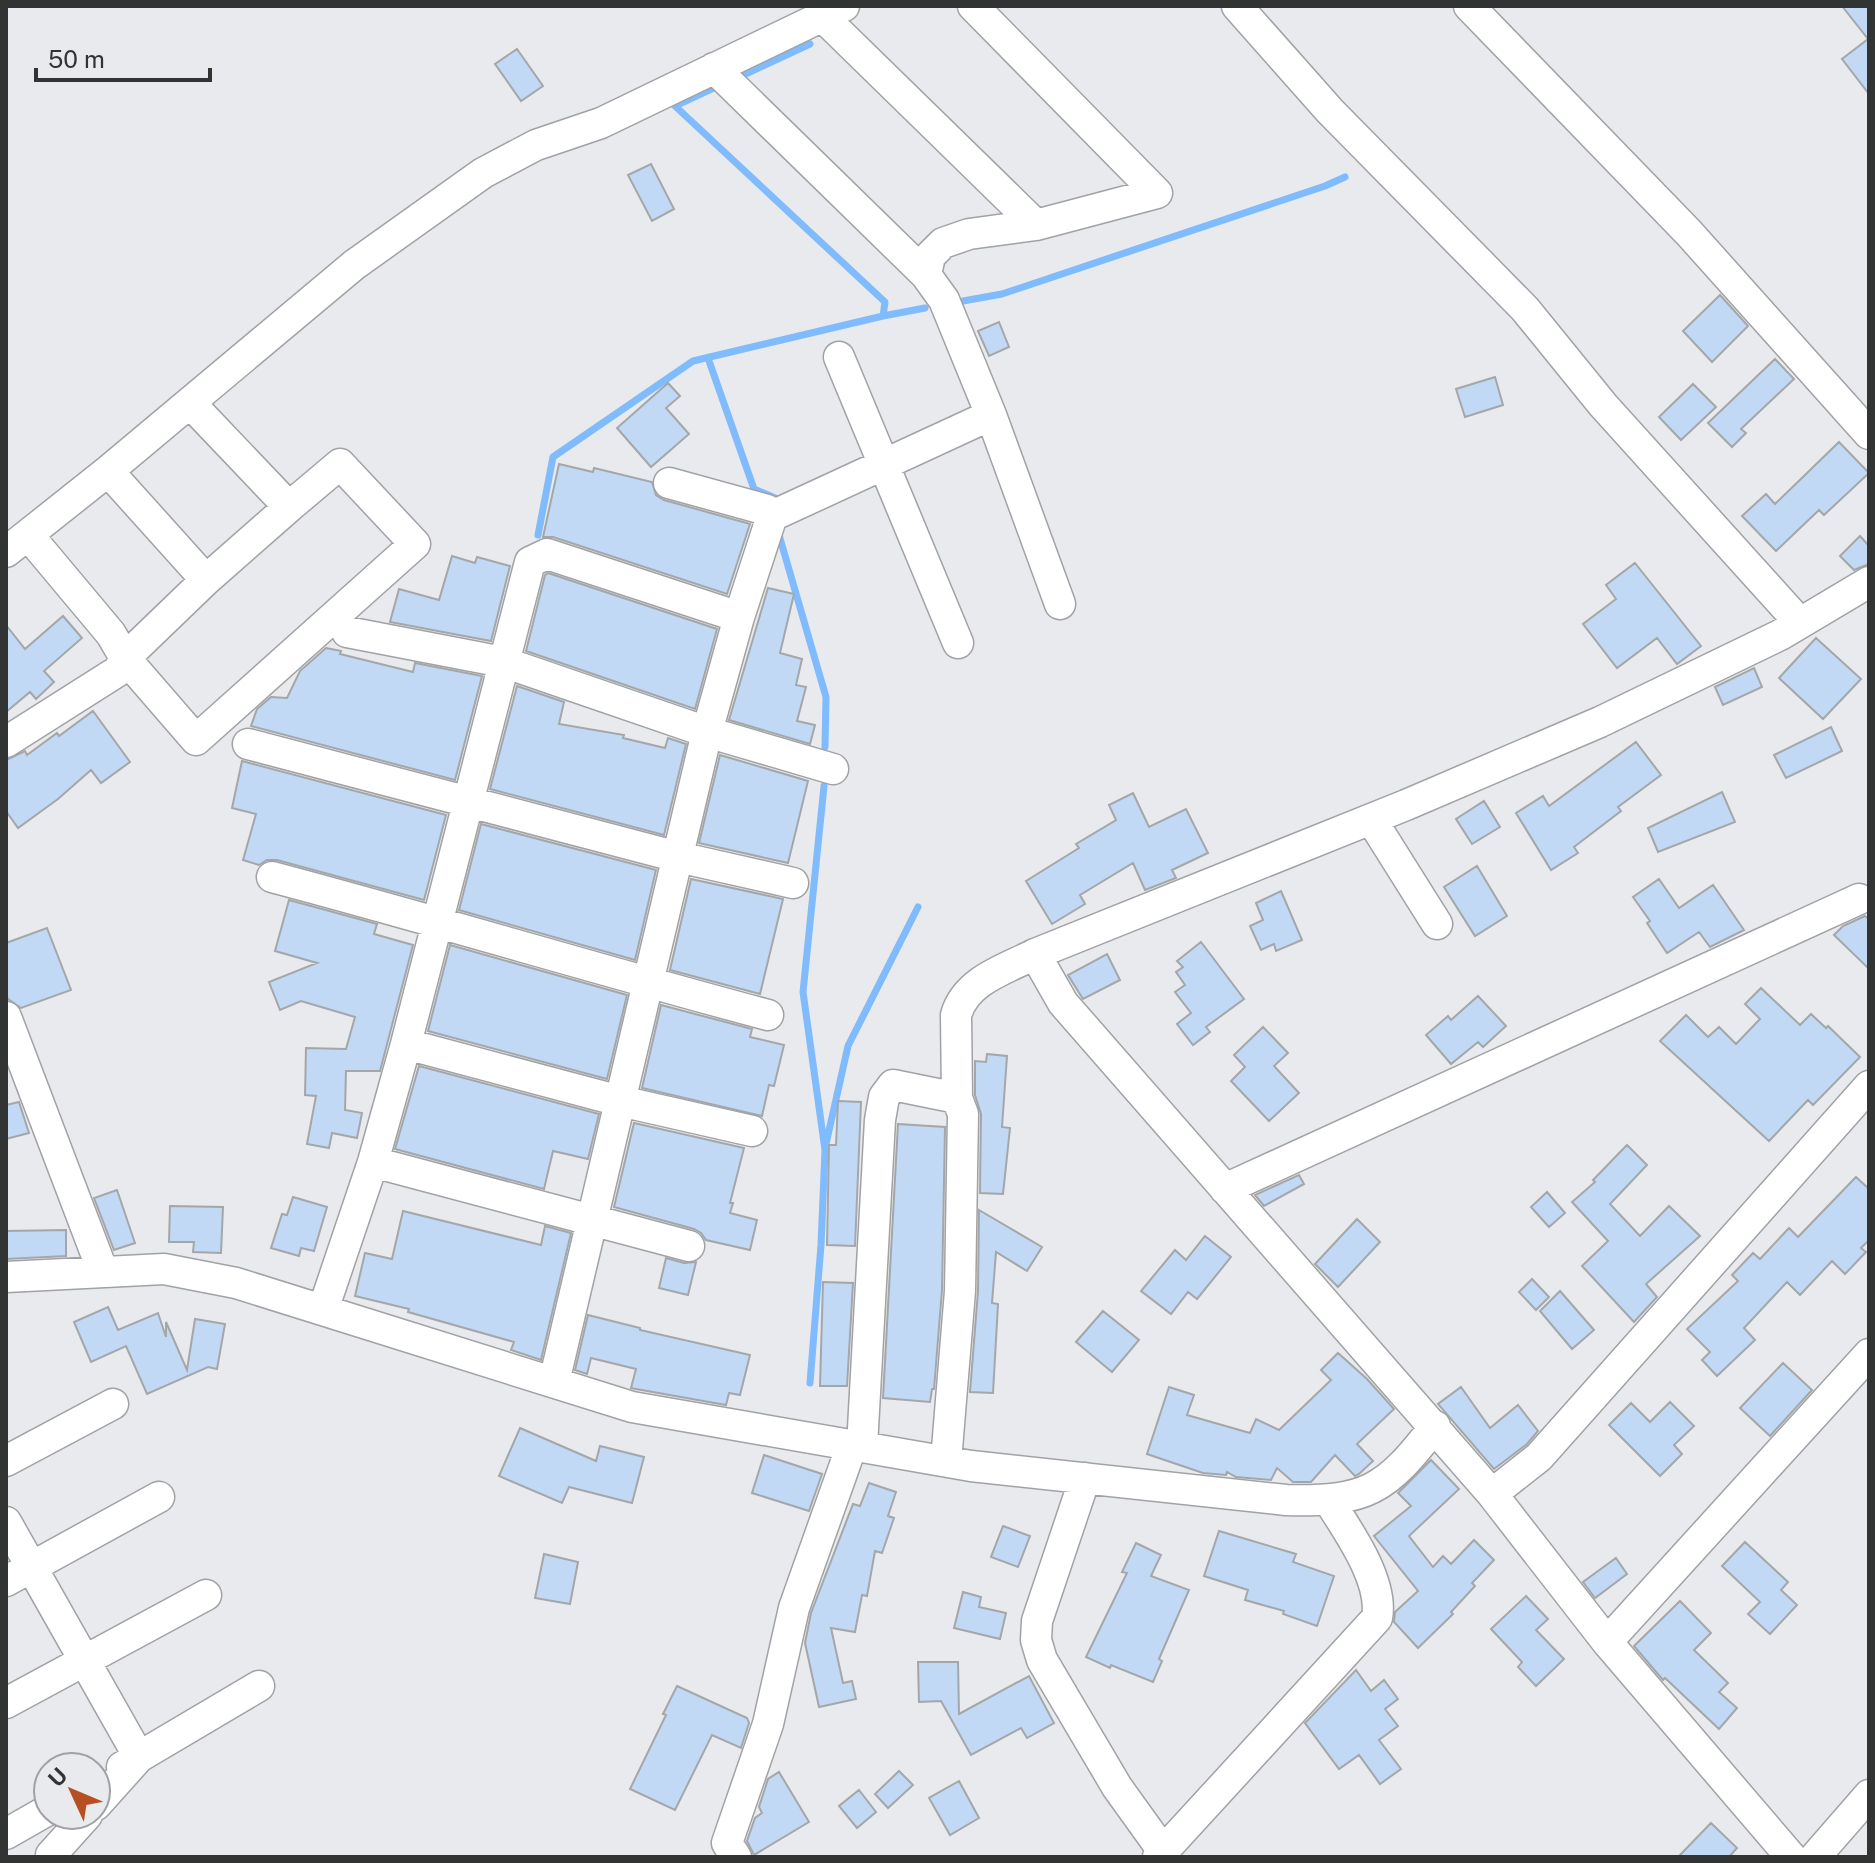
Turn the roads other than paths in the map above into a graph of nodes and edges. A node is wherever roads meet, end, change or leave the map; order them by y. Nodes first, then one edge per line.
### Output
1 (973, 6) edge
2 (1237, 6) edge
3 (1469, 6) edge
4 (833, 11) edge
5 (714, 68) junction
6 (1036, 225) junction
7 (926, 275) junction
8 (839, 357) dead end
9 (190, 403) junction
10 (991, 415) junction
11 (1869, 434) edge
12 (882, 464) junction
13 (108, 471) junction
14 (669, 483) dead end
15 (289, 507) junction
16 (772, 516) junction
17 (17, 544) edge
18 (206, 580) junction
19 (1869, 582) edge
20 (1060, 604) dead end
21 (739, 617) junction
22 (1800, 623) junction
23 (347, 632) dead end
24 (958, 643) dead end
25 (125, 658) junction
26 (503, 662) junction
27 (707, 732) junction
28 (6, 742) edge
29 (248, 744) dead end
30 (833, 769) dead end
31 (468, 802) junction
32 (1371, 819) junction
33 (678, 857) junction
34 (272, 877) dead end
35 (793, 883) dead end
36 (1859, 899) dead end
37 (437, 921) junction
38 (1437, 924) dead end
39 (1035, 954) junction
40 (648, 983) junction
41 (768, 1015) dead end
42 (6, 1017) edge
43 (406, 1044) junction
44 (1869, 1086) edge
45 (957, 1098) junction
46 (620, 1101) junction
47 (752, 1131) dead end
48 (373, 1162) junction
49 (1225, 1189) junction
50 (592, 1221) junction
51 (689, 1246) dead end
52 (103, 1272) junction
53 (6, 1277) edge
54 (323, 1310) junction
55 (1869, 1354) edge
56 (554, 1382) junction
57 (113, 1404) dead end
58 (1435, 1426) junction
59 (857, 1446) junction
60 (6, 1461) edge
61 (946, 1461) junction
62 (1085, 1478) junction
63 (1492, 1494) junction
64 (159, 1497) dead end
65 (1329, 1501) junction
66 (6, 1522) edge
67 (19, 1574) edge
68 (206, 1595) dead end
69 (1607, 1642) junction
70 (85, 1661) junction
71 (259, 1686) dead end
72 (6, 1703) edge
73 (139, 1757) junction
74 (112, 1773) edge
75 (112, 1787) edge
76 (1869, 1795) edge
77 (32, 1819) edge
78 (73, 1831) edge
79 (6, 1834) edge
80 (6, 1846) edge
81 (1161, 1854) edge
82 (51, 1855) dead end
83 (12, 1857) edge
84 (736, 1857) edge
85 (1791, 1857) edge
86 (1815, 1857) edge

1 - 6 street
2 - 22 street
3 - 11 street
4 - 5 street
4 - 6 street
5 - 7 street
5 - 9 street
6 - 7 street
7 - 10 street
8 - 12 street
9 - 13 street
9 - 15 street
10 - 12 street
10 - 20 street
12 - 16 street
12 - 24 street
13 - 17 street
13 - 18 street
14 - 16 street
15 - 18 street
15 - 25 street
16 - 21 street
17 - 25 street
18 - 25 street
19 - 22 street
21 - 26 street
21 - 27 street
22 - 32 street
23 - 26 street
25 - 28 street
26 - 27 street
26 - 31 street
27 - 30 street
27 - 33 street
29 - 31 street
31 - 33 street
31 - 37 street
32 - 38 street
32 - 39 street
33 - 35 street
33 - 40 street
34 - 37 street
36 - 49 street
37 - 40 street
37 - 43 street
39 - 45 street
39 - 49 street
40 - 41 street
40 - 46 street
42 - 52 street
43 - 46 street
43 - 48 street
44 - 63 street
45 - 59 street
45 - 61 street
46 - 47 street
46 - 50 street
48 - 50 street
48 - 54 street
49 - 58 street
50 - 51 street
50 - 56 street
52 - 53 street
52 - 54 street
54 - 56 street
55 - 69 street
56 - 59 street
57 - 60 street
58 - 63 street
58 - 65 street
59 - 61 street
59 - 84 street
61 - 62 street
62 - 65 street
62 - 81 street
63 - 69 street
64 - 67 street
65 - 81 street
66 - 67 street
67 - 70 street
68 - 70 street
69 - 85 street
70 - 72 street
70 - 73 street
71 - 73 street
73 - 74 street
73 - 75 street
76 - 86 street
77 - 79 street
78 - 82 street
80 - 83 street

